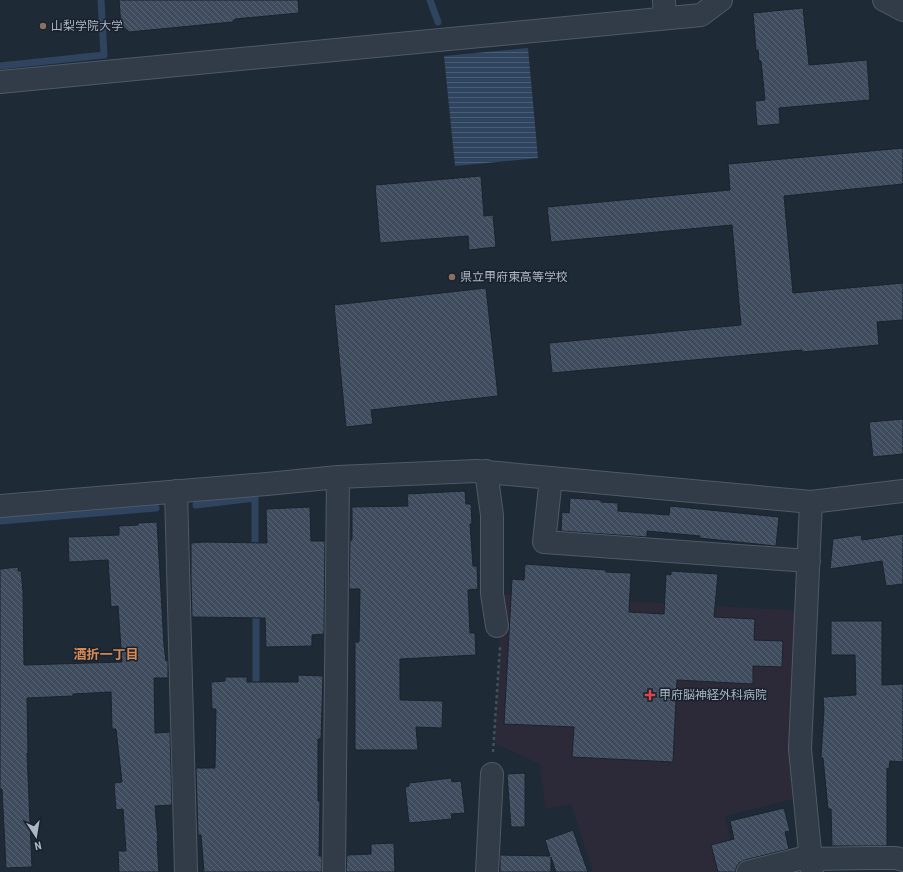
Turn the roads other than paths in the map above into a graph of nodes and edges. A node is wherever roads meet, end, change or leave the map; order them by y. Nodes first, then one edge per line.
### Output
1 (722, 0) edge
2 (884, 0) edge
3 (665, 9) edge
4 (903, 10) edge
5 (0, 82) edge
6 (486, 471) junction
7 (338, 476) junction
8 (551, 478) junction
9 (176, 491) junction
10 (903, 491) edge
11 (812, 502) junction
12 (0, 506) edge
13 (809, 560) junction
14 (497, 626) road end
15 (492, 774) road end
16 (903, 860) edge
17 (811, 862) edge
18 (186, 872) edge
19 (334, 872) edge
20 (487, 872) edge
21 (748, 872) edge

1 - 3 street
2 - 4 street
3 - 5 street
6 - 7 street
6 - 8 street
6 - 14 street
7 - 9 street
7 - 19 street
8 - 11 street
8 - 13 street
9 - 12 street
9 - 18 street
10 - 11 street
11 - 13 street
13 - 17 street
15 - 20 street
16 - 17 street
17 - 21 street

